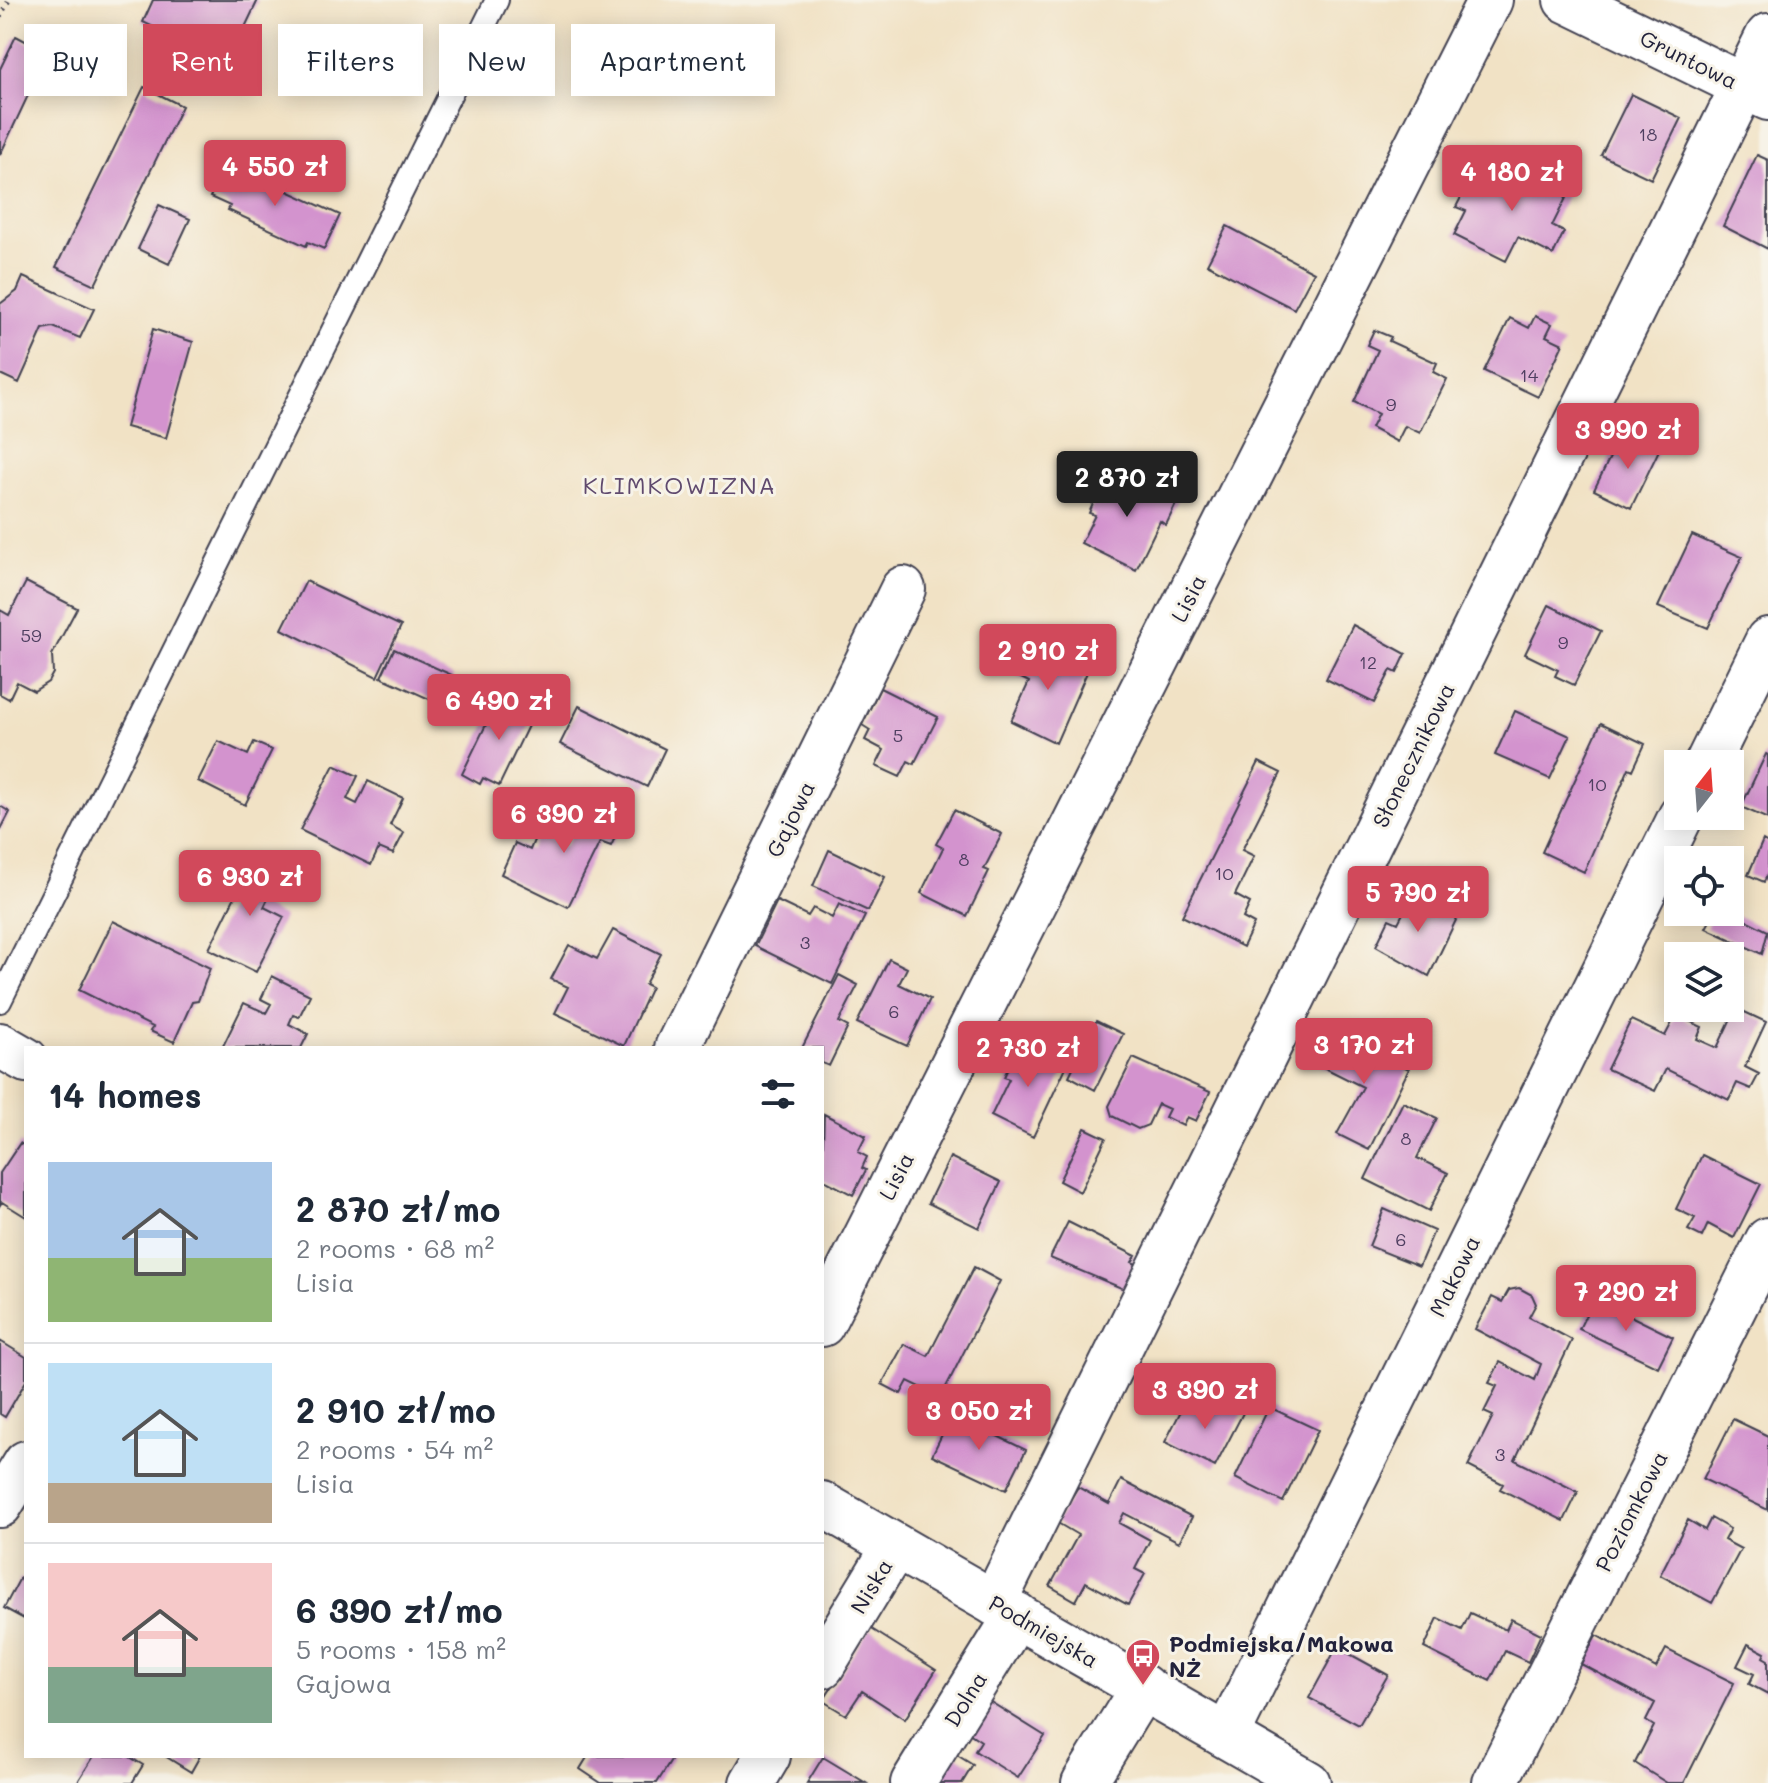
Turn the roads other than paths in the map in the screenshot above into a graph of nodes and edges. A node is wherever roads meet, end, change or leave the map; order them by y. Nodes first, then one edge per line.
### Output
1 (497, 0) edge
2 (1490, 0) edge
3 (1566, 0) edge
4 (1768, 36) edge
5 (1756, 92) edge
6 (903, 589) dead end
7 (1768, 640) edge
8 (1714, 750) edge
9 (1674, 830) edge
10 (0, 1001) edge
11 (0, 1045) edge
12 (678, 1046) edge
13 (24, 1059) edge
14 (1768, 1240) edge
15 (824, 1320) edge
16 (24, 1466) edge
17 (0, 1505) edge
18 (824, 1505) edge
19 (895, 1546) junction
20 (1006, 1609) junction
21 (824, 1663) edge
22 (1143, 1687) junction
23 (1227, 1736) junction
24 (767, 1758) edge
25 (752, 1783) edge
26 (913, 1783) edge
27 (1084, 1783) edge
28 (1308, 1783) edge
29 (1495, 1783) edge

1 - 10 lane
2 - 15 street, Lisia
3 - 5 street, Gruntowa
4 - 5 street, Słonecznikowa
5 - 20 street, Słonecznikowa
6 - 12 street, Gajowa
7 - 8 street
9 - 23 street, Makowa
11 - 13 street
14 - 29 street, Poziomkowa
16 - 17 street
18 - 19 street, Podmiejska
19 - 20 street, Podmiejska
19 - 21 street, Niska
20 - 22 street, Podmiejska
20 - 26 street, Dolna
22 - 23 street, Podmiejska
22 - 27 street
23 - 28 street, Podmiejska
24 - 25 street

